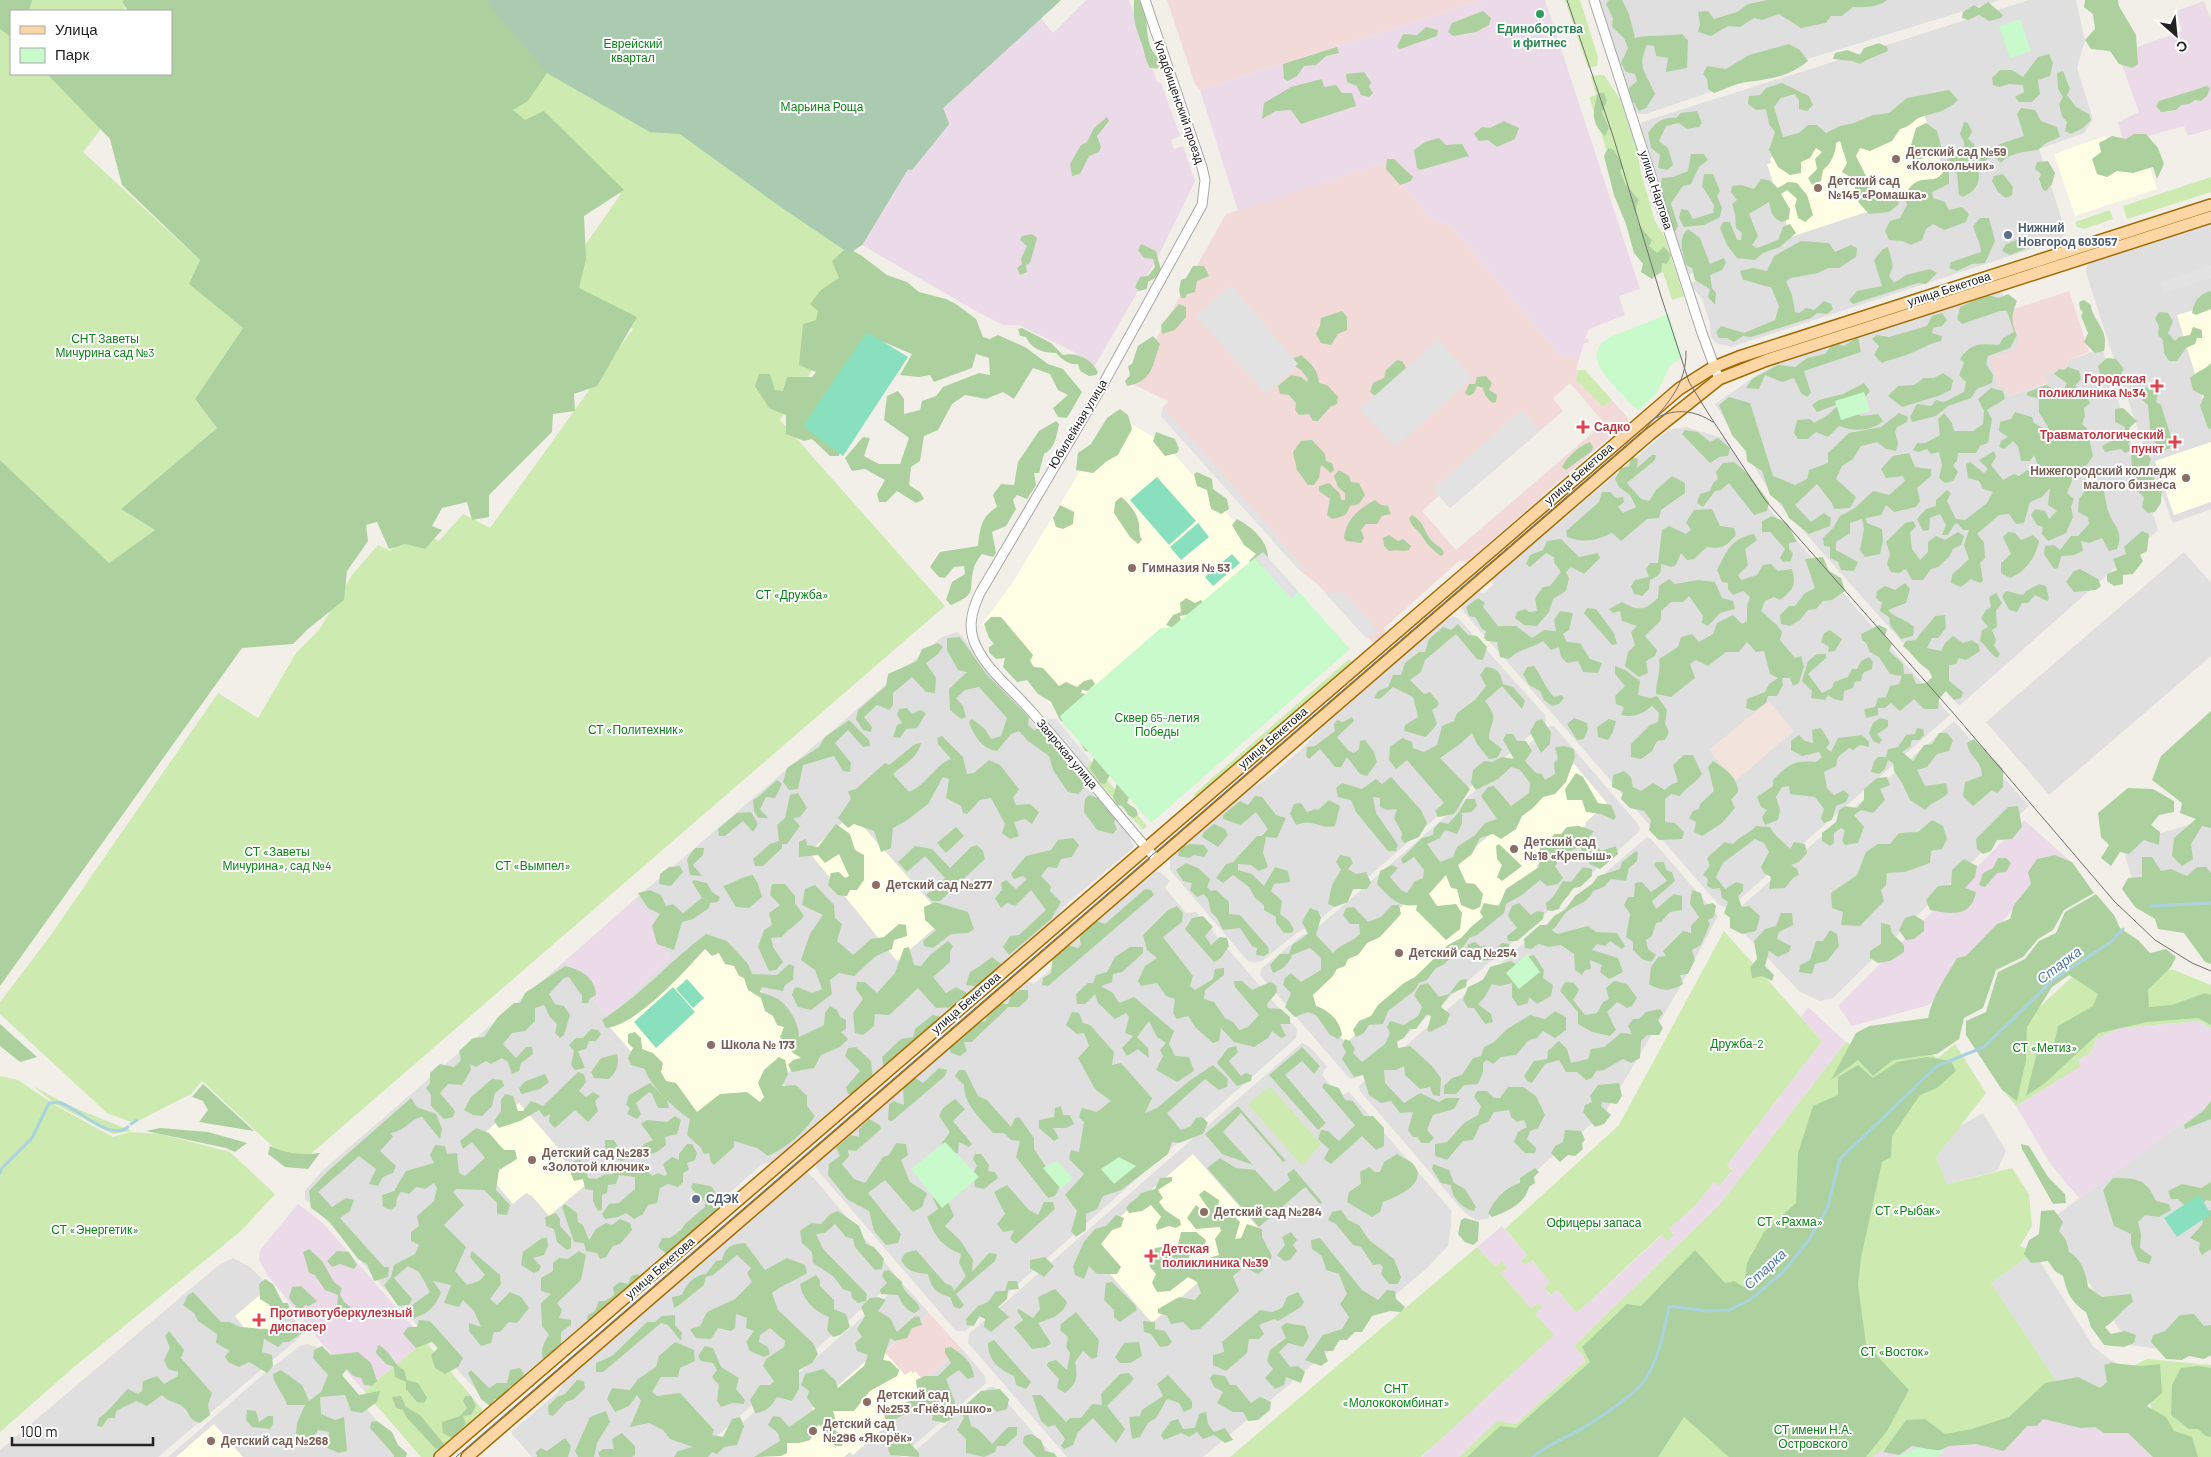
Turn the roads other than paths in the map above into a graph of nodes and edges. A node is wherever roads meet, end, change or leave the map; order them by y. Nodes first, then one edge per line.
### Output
1 (1144, 0) edge
2 (1594, 0) edge
3 (1202, 205) joint
4 (2211, 206) edge
5 (2211, 217) edge
6 (1714, 368) junction
7 (1719, 379) junction
8 (976, 647) joint
9 (1146, 848) junction
10 (1157, 860) junction
11 (440, 1457) edge
12 (467, 1457) edge

1 - 3 street, Кладбищенский проезд
2 - 6 street, улица Нартова
3 - 8 street, Юбилейная улица
4 - 6 main road, улица Бекетова
5 - 7 main road, улица Бекетова
6 - 7 street, улица Нартова
6 - 9 main road, улица Бекетова
7 - 10 main road, улица Бекетова
8 - 9 street, Заярская улица
9 - 10 street, Заярская улица
9 - 11 main road, улица Бекетова
10 - 12 main road, улица Бекетова

